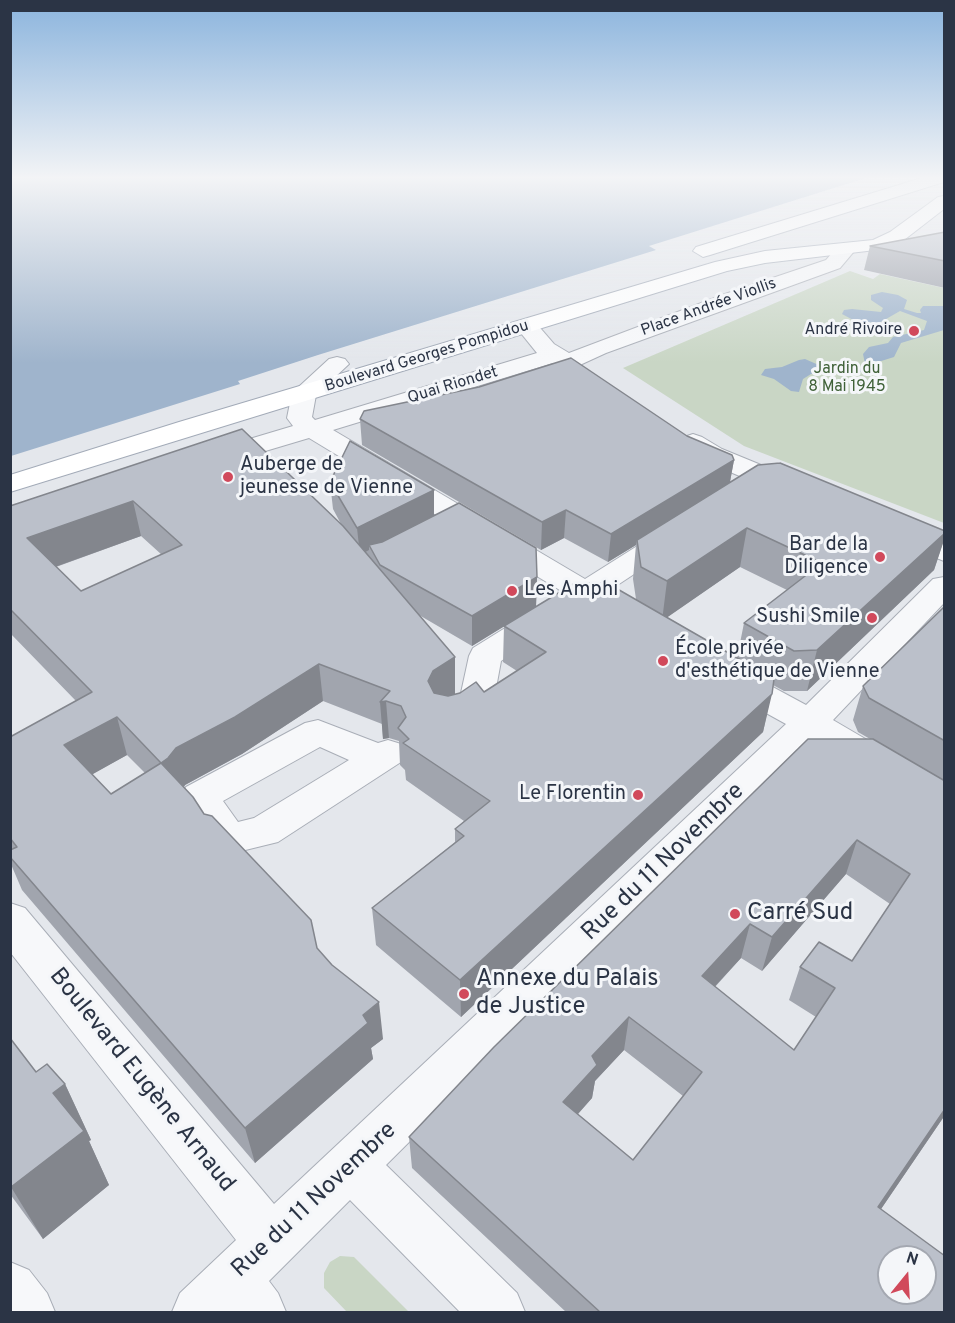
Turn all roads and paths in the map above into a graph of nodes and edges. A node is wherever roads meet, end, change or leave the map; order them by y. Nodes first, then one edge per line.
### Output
1 (742, 239) edge
2 (828, 239) edge
3 (890, 239) edge
4 (877, 245) junction
5 (846, 249) junction
6 (911, 251) edge
7 (688, 255) dead end
8 (657, 266) dead end
9 (527, 327) junction
10 (561, 358) junction
11 (338, 364) junction
12 (595, 378) edge
13 (304, 393) junction
14 (312, 429) junction
15 (674, 430) edge
16 (10, 466) edge
17 (187, 467) edge
18 (10, 484) edge
19 (809, 495) edge
20 (460, 517) junction
21 (872, 521) edge
22 (695, 522) edge
23 (428, 534) edge
24 (945, 552) edge
25 (945, 586) edge
26 (586, 593) junction
27 (636, 623) edge
28 (705, 664) edge
29 (448, 719) edge
30 (809, 723) junction
31 (945, 803) edge
32 (10, 920) edge
33 (352, 1167) junction
34 (273, 1241) junction
35 (10, 1289) edge
36 (230, 1301) edge
37 (28, 1312) edge
38 (498, 1312) edge

1 - 7 main road
2 - 5 main road
3 - 4 main road
4 - 5 main road, Boulevard Georges Pompidou
4 - 6 main road
5 - 9 main road, Boulevard Georges Pompidou
5 - 10 street, Place Andrée Viollis
8 - 11 main road, Boulevard Georges Pompidou
9 - 10 street
9 - 13 main road, Boulevard Georges Pompidou
10 - 12 street
10 - 14 street, Quai Riondet
11 - 13 street
11 - 16 main road, Boulevard Georges Pompidou
13 - 14 street
13 - 18 main road, Boulevard Georges Pompidou
14 - 17 street, Quai Riondet
14 - 20 street
15 - 19 street
20 - 23 street
20 - 26 street
21 - 24 street
22 - 26 street
25 - 30 street, Rue du 11 Novembre
26 - 27 street
26 - 29 street
28 - 30 street
30 - 31 street
30 - 33 street, Rue du 11 Novembre
32 - 34 street, Boulevard Eugène Arnaud
33 - 34 street, Rue du 11 Novembre
33 - 38 street
34 - 36 street, Rue du 11 Novembre
35 - 37 street

